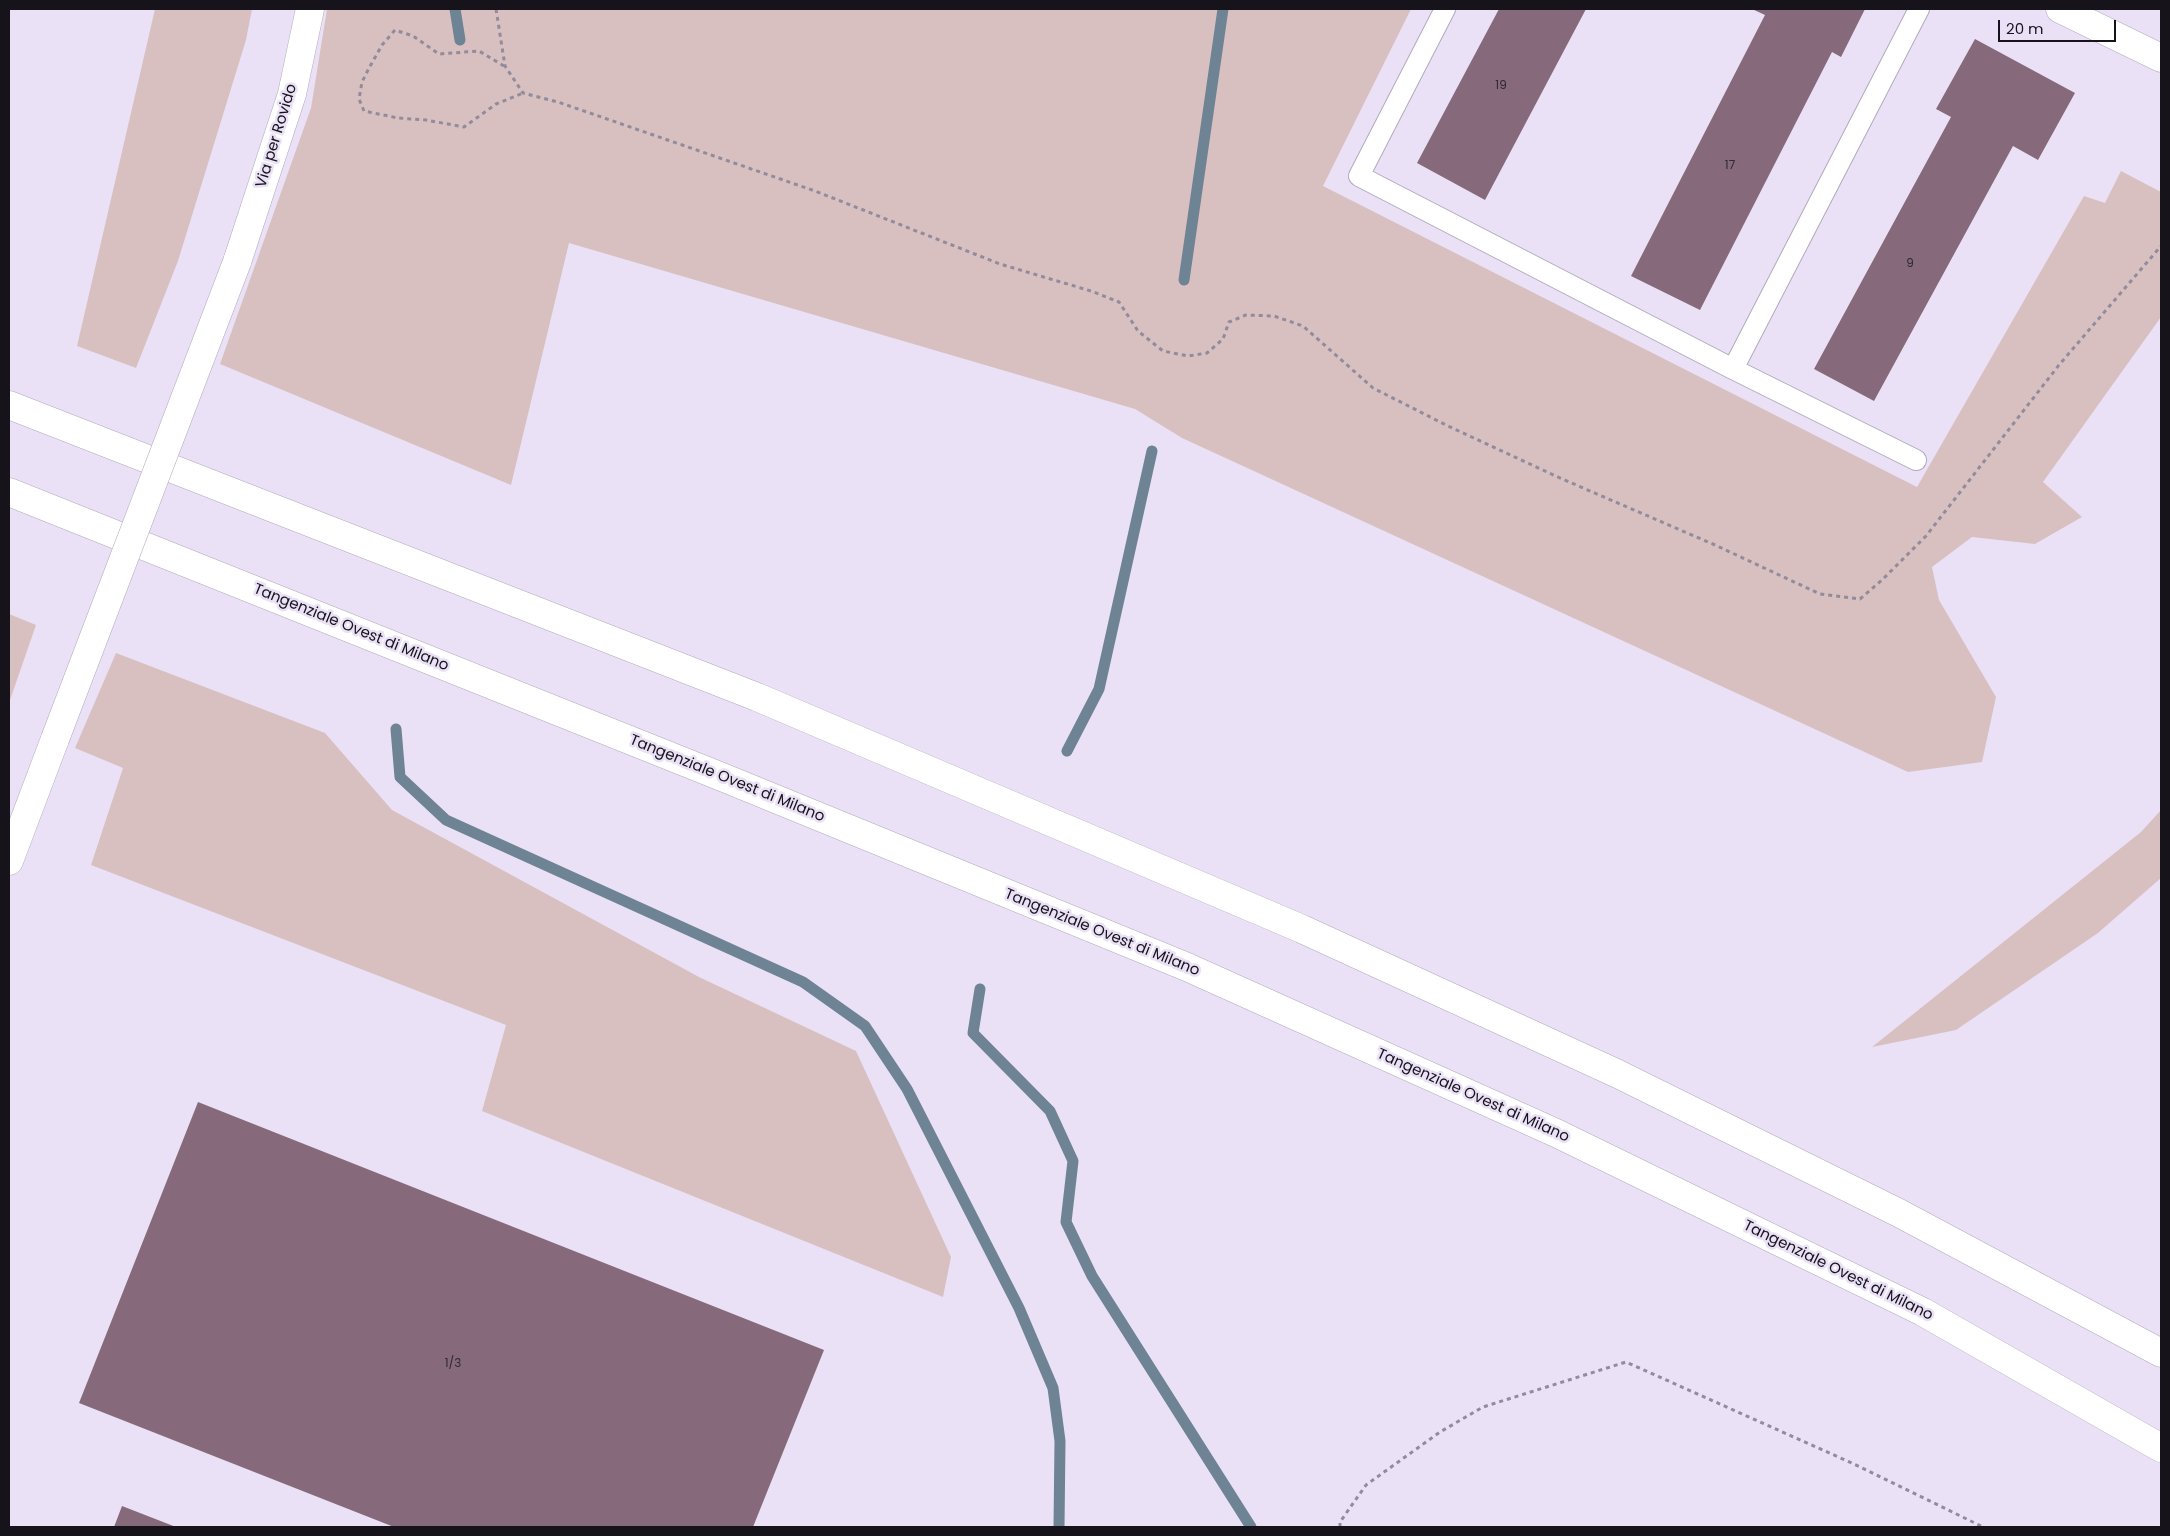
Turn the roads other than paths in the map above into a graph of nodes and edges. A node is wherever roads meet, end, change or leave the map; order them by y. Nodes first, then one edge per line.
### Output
1 (310, 9) edge
2 (1445, 9) edge
3 (1919, 9) edge
4 (2060, 9) edge
5 (2161, 58) edge
6 (1733, 369) junction
7 (9, 405) edge
8 (1916, 460) dead end
9 (9, 492) edge
10 (9, 861) edge
11 (2161, 1353) edge
12 (2161, 1448) edge

1 - 10 main road, Via per Rovido, bridge
2 - 6 lane
3 - 6 lane
4 - 5 main road
6 - 8 lane
7 - 11 main road
9 - 12 main road, Tangenziale Ovest di Milano

